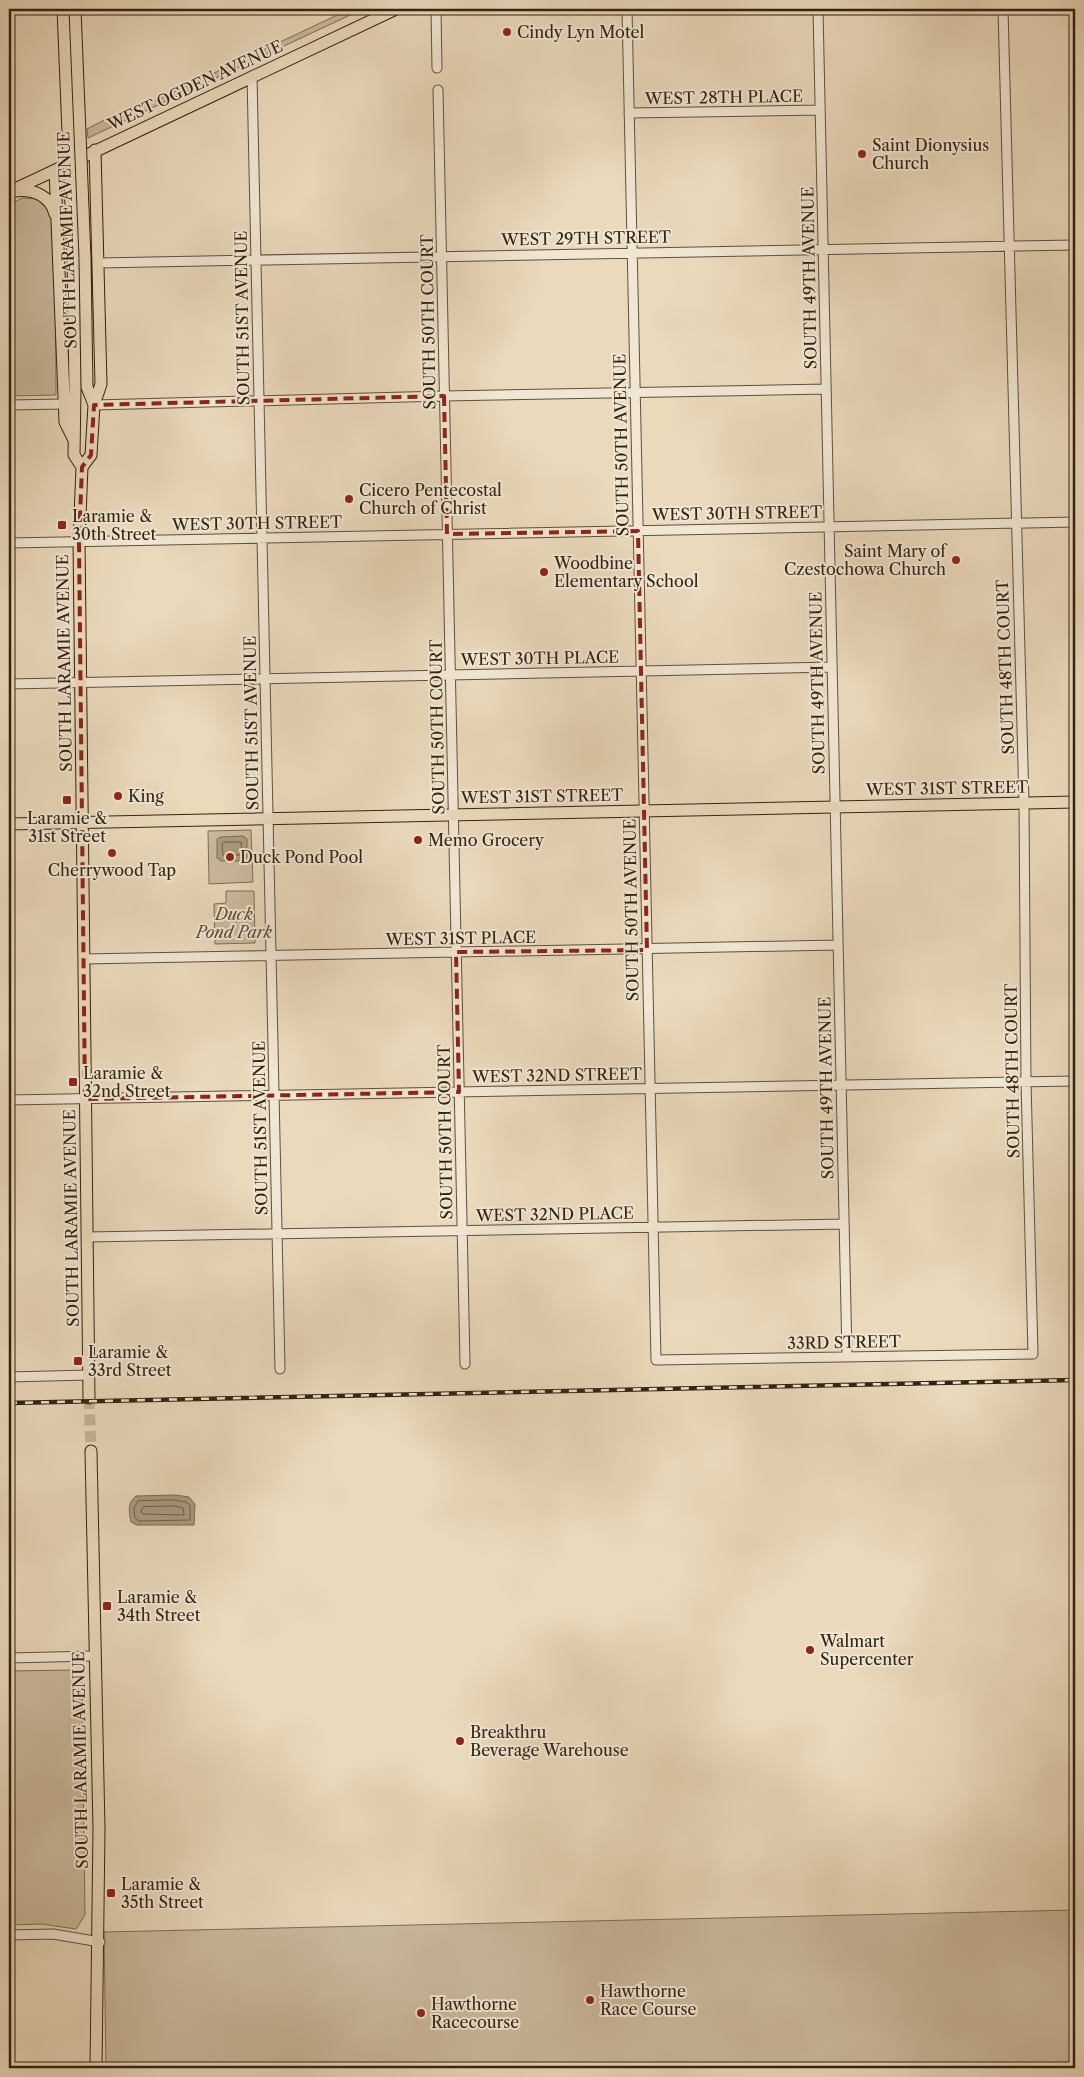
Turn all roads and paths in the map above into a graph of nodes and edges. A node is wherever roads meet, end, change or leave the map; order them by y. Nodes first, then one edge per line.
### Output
1 (63, 9) edge
2 (75, 9) edge
3 (396, 9) edge
4 (436, 9) edge
5 (627, 9) edge
6 (818, 9) edge
7 (1003, 9) edge
8 (437, 68) dead end
9 (252, 76) junction
10 (438, 90) dead end
11 (820, 110) junction
12 (629, 113) junction
13 (95, 150) junction
14 (55, 170) junction
15 (10, 192) edge
16 (58, 221) junction
17 (1075, 244) edge
18 (1009, 246) junction
19 (823, 249) junction
20 (632, 252) junction
21 (441, 256) junction
22 (256, 259) junction
23 (98, 263) junction
24 (826, 389) junction
25 (635, 393) junction
26 (444, 396) junction
27 (259, 400) junction
28 (64, 404) junction
29 (9, 405) edge
30 (94, 405) junction
31 (74, 440) junction
32 (82, 468) junction
33 (1016, 522) junction
34 (1075, 522) edge
35 (829, 526) junction
36 (638, 531) junction
37 (447, 534) junction
38 (262, 538) junction
39 (79, 541) junction
40 (9, 543) edge
41 (832, 667) junction
42 (641, 670) junction
43 (450, 675) junction
44 (265, 679) junction
45 (80, 682) junction
46 (9, 684) edge
47 (1075, 802) edge
48 (1024, 803) junction
49 (835, 807) junction
50 (644, 810) junction
51 (453, 814) junction
52 (268, 818) junction
53 (82, 823) junction
54 (9, 824) edge
55 (838, 945) junction
56 (647, 950) junction
57 (456, 952) junction
58 (271, 956) junction
59 (84, 959) junction
60 (1075, 1081) edge
61 (1026, 1082) junction
62 (841, 1085) junction
63 (650, 1088) junction
64 (459, 1092) junction
65 (274, 1095) junction
66 (85, 1099) junction
67 (9, 1100) edge
68 (844, 1224) junction
69 (653, 1227) junction
70 (462, 1230) junction
71 (277, 1234) junction
72 (87, 1237) junction
73 (1033, 1354) joint
74 (847, 1357) junction
75 (656, 1360) joint
76 (465, 1364) dead end
77 (280, 1368) dead end
78 (89, 1375) junction
79 (9, 1377) edge
80 (89, 1398) tunnel mouth
81 (91, 1451) tunnel mouth
82 (94, 1656) junction
83 (9, 1658) edge
84 (9, 1935) edge
85 (100, 1942) junction
86 (96, 2068) edge

1 - 31 main road, SOUTH LARAMIE AVENUE, bridge
2 - 30 main road, SOUTH LARAMIE AVENUE, bridge
3 - 9 main road, WEST OGDEN AVENUE
4 - 8 street
5 - 12 street, SOUTH 50TH AVENUE
6 - 11 street, SOUTH 49TH AVENUE
7 - 18 street, SOUTH 48TH COURT
9 - 13 main road, WEST OGDEN AVENUE
9 - 22 street, SOUTH 51ST AVENUE
10 - 21 street, SOUTH 50TH COURT
11 - 12 street, WEST 28TH PLACE
11 - 19 street, SOUTH 49TH AVENUE
12 - 20 street, SOUTH 50TH AVENUE
13 - 14 main road, WEST OGDEN AVENUE
13 - 23 main road
14 - 15 main road, WEST OGDEN AVENUE
14 - 16 main road
15 - 16 main road
16 - 28 main road
17 - 18 street, WEST 29TH STREET
18 - 19 street, WEST 29TH STREET
18 - 33 street, SOUTH 48TH COURT
19 - 20 street, WEST 29TH STREET
19 - 24 street, SOUTH 49TH AVENUE
20 - 21 street, WEST 29TH STREET
20 - 25 street, SOUTH 50TH AVENUE
21 - 22 street, WEST 29TH STREET
21 - 26 street, SOUTH 50TH COURT
22 - 23 street, WEST 29TH STREET
22 - 27 street, SOUTH 51ST AVENUE
23 - 30 main road
24 - 25 street
24 - 35 street, SOUTH 49TH AVENUE
25 - 26 street
25 - 36 street, SOUTH 50TH AVENUE
26 - 27 street
26 - 37 street, SOUTH 50TH COURT
27 - 30 street
27 - 38 street, SOUTH 51ST AVENUE
28 - 29 street
28 - 31 main road
30 - 32 main road, SOUTH LARAMIE AVENUE
31 - 32 main road, SOUTH LARAMIE AVENUE
32 - 39 main road, SOUTH LARAMIE AVENUE
33 - 34 street, WEST 30TH STREET
33 - 35 street, WEST 30TH STREET
33 - 48 street, SOUTH 48TH COURT
35 - 36 street, WEST 30TH STREET
35 - 41 street, SOUTH 49TH AVENUE
36 - 37 street, WEST 30TH STREET
36 - 42 street, SOUTH 50TH AVENUE
37 - 38 street, WEST 30TH STREET
37 - 43 street, SOUTH 50TH COURT
38 - 39 street, WEST 30TH STREET
38 - 44 street, SOUTH 51ST AVENUE
39 - 40 street, WEST 30TH STREET
39 - 45 main road, SOUTH LARAMIE AVENUE
41 - 42 street, WEST 30TH PLACE
41 - 49 street, SOUTH 49TH AVENUE
42 - 43 street, WEST 30TH PLACE
42 - 50 street, SOUTH 50TH AVENUE
43 - 44 street, WEST 30TH PLACE
43 - 51 street, SOUTH 50TH COURT
44 - 45 street, WEST 30TH PLACE
44 - 52 street, SOUTH 51ST AVENUE
45 - 46 street, WEST 30TH PLACE
45 - 53 main road, SOUTH LARAMIE AVENUE
47 - 48 main road, WEST 31ST STREET
48 - 49 main road, WEST 31ST STREET
48 - 61 street, SOUTH 48TH COURT
49 - 50 main road, WEST 31ST STREET
49 - 55 street, SOUTH 49TH AVENUE
50 - 51 main road, WEST 31ST STREET
50 - 56 street, SOUTH 50TH AVENUE
51 - 52 main road, WEST 31ST STREET
51 - 57 street, SOUTH 50TH COURT
52 - 53 main road, WEST 31ST STREET
52 - 58 street, SOUTH 51ST AVENUE
53 - 54 main road, WEST 31ST STREET
53 - 59 main road, SOUTH LARAMIE AVENUE
55 - 56 street, WEST 31ST PLACE
55 - 62 street, SOUTH 49TH AVENUE
56 - 57 street, WEST 31ST PLACE
56 - 63 street, SOUTH 50TH AVENUE
57 - 58 street, WEST 31ST PLACE
57 - 64 street, SOUTH 50TH COURT
58 - 59 street, WEST 31ST PLACE
58 - 65 street, SOUTH 51ST AVENUE
59 - 66 main road, SOUTH LARAMIE AVENUE
60 - 61 street, WEST 32ND STREET
61 - 62 street, WEST 32ND STREET
61 - 73 street, SOUTH 48TH COURT
62 - 63 street, WEST 32ND STREET
62 - 68 street, SOUTH 49TH AVENUE
63 - 64 street, WEST 32ND STREET
63 - 69 street, SOUTH 50TH AVENUE
64 - 65 street, WEST 32ND STREET
64 - 70 street, SOUTH 50TH COURT
65 - 66 street, WEST 32ND STREET
65 - 71 street, SOUTH 51ST AVENUE
66 - 67 street, WEST 32ND STREET
66 - 72 main road, SOUTH LARAMIE AVENUE
68 - 69 street, WEST 32ND PLACE
68 - 74 street, SOUTH 49TH AVENUE
69 - 70 street, WEST 32ND PLACE
69 - 75 street, SOUTH 50TH AVENUE
70 - 71 street, WEST 32ND PLACE
70 - 76 street, SOUTH 50TH COURT
71 - 72 street, WEST 32ND PLACE
71 - 77 street, SOUTH 51ST AVENUE
72 - 78 main road, SOUTH LARAMIE AVENUE
73 - 74 street, 33RD STREET
74 - 75 street, 33RD STREET
78 - 79 street
78 - 80 main road, SOUTH LARAMIE AVENUE
81 - 82 main road, SOUTH LARAMIE AVENUE
82 - 83 street
82 - 85 main road, SOUTH LARAMIE AVENUE
84 - 85 street
85 - 86 main road, SOUTH LARAMIE AVENUE

